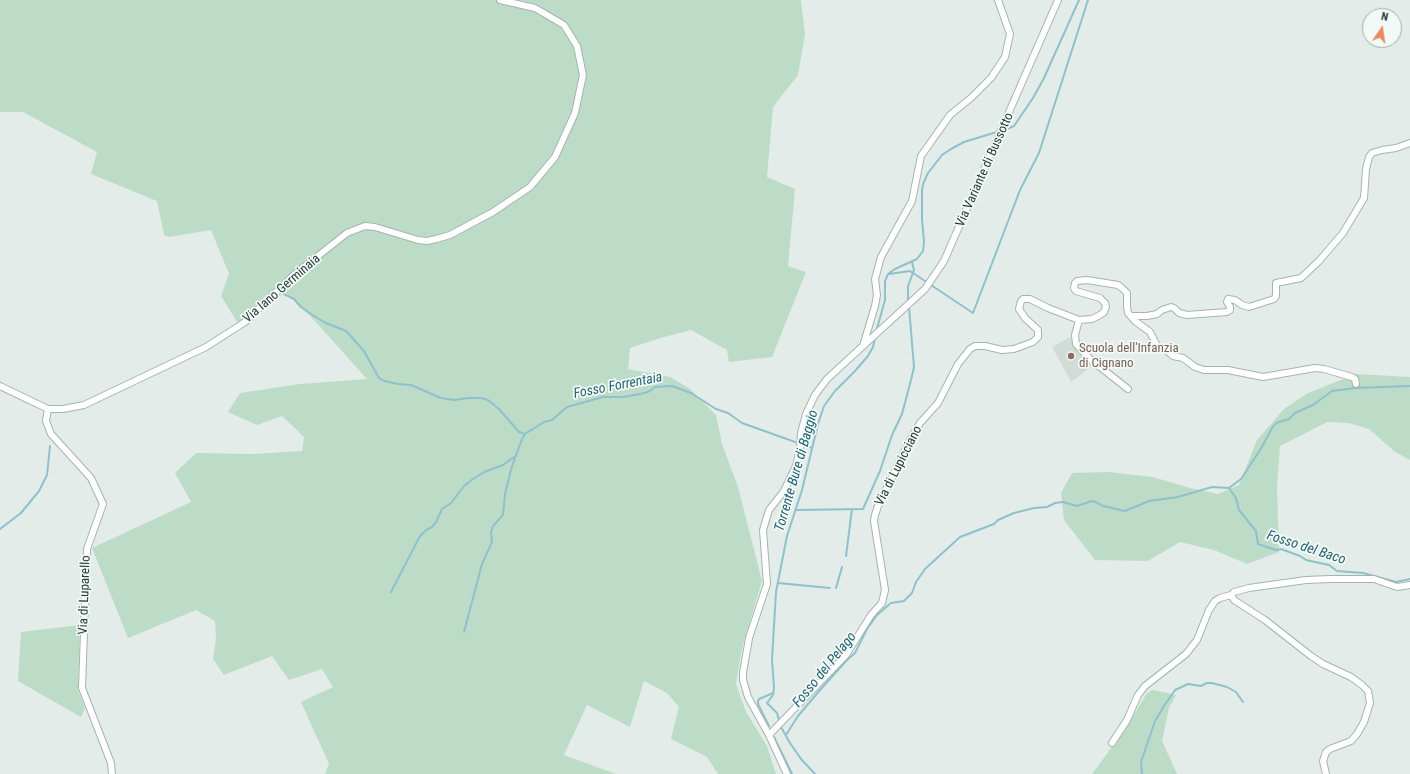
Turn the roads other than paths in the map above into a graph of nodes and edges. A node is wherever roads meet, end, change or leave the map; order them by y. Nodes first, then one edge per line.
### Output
1 (500, 0) edge
2 (998, 0) edge
3 (1058, 0) edge
4 (1410, 143) edge
5 (1131, 316) junction
6 (1079, 320) junction
7 (863, 346) junction
8 (1356, 384) dead end
9 (0, 386) edge
10 (1128, 389) dead end
11 (48, 409) junction
12 (1410, 585) edge
13 (1231, 595) junction
14 (768, 735) junction
15 (1112, 743) dead end
16 (112, 774) edge
17 (787, 774) edge
18 (1326, 774) edge

1 - 11 street, Via Iano Germinaia
2 - 7 street
3 - 7 street, Via Variante di Bussotto
4 - 5 street
5 - 6 street
5 - 8 street
6 - 10 street
6 - 14 street, Via di Lupicciano
7 - 14 street, Via Variante di Bussotto
9 - 11 street, Via Iano Germinaia
11 - 16 street, Via di Luparello
12 - 13 street
13 - 15 street
13 - 18 street
14 - 17 street, Via Variante di Bussotto

